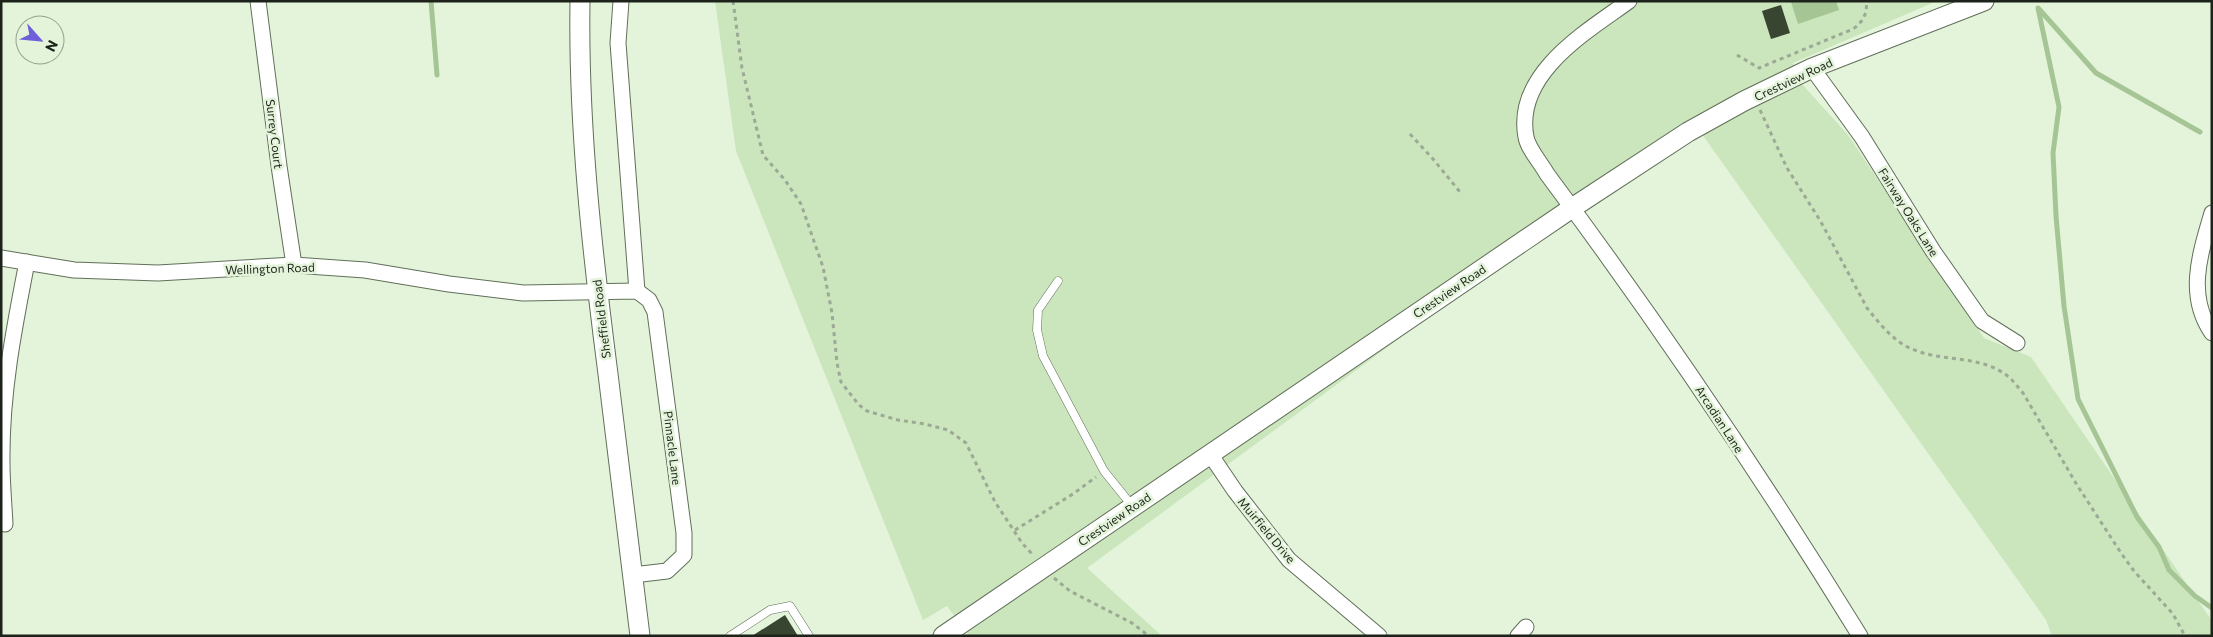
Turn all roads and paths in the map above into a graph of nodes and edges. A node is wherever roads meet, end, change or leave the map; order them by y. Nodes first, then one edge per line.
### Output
1 (258, 1) edge
2 (580, 1) edge
3 (621, 1) edge
4 (733, 1) edge
5 (1629, 1) edge
6 (1866, 1) edge
7 (1984, 1) edge
8 (1737, 55) dead end
9 (1759, 68) junction
10 (1812, 68) junction
11 (1759, 94) junction
12 (1410, 134) dead end
13 (1460, 192) dead end
14 (1572, 208) junction
15 (2212, 213) edge
16 (1, 258) edge
17 (27, 262) junction
18 (294, 266) junction
19 (1058, 281) dead end
20 (637, 291) junction
21 (597, 292) junction
22 (2212, 333) edge
23 (2017, 343) dead end
24 (1210, 454) junction
25 (1104, 471) junction
26 (1133, 506) junction
27 (5, 524) dead end
28 (1015, 530) junction
29 (1045, 567) junction
30 (633, 575) junction
31 (640, 636) edge
32 (730, 636) edge
33 (809, 636) edge
34 (943, 636) edge
35 (1149, 636) edge
36 (1379, 636) edge
37 (1860, 636) edge
38 (2185, 636) edge

1 - 18 street, Surrey Court
2 - 21 street, Sheffield Road
3 - 20 street
4 - 28 path
5 - 14 street, Arcadian Lane
6 - 9 path
7 - 10 street, Crestview Road
8 - 9 path
9 - 11 path
10 - 11 street, Crestview Road
10 - 23 street, Fairway Oaks Lane
11 - 14 street, Crestview Road
11 - 38 path
12 - 13 path
14 - 24 street, Crestview Road
14 - 37 street, Arcadian Lane
15 - 22 street
16 - 17 street, Wellington Road
17 - 18 street, Wellington Road
17 - 27 street
18 - 21 street, Wellington Road
19 - 25 lane
20 - 21 street
20 - 30 street, Pinnacle Lane
21 - 30 street, Sheffield Road
24 - 26 street, Crestview Road
24 - 36 street, Muirfield Drive
25 - 26 lane
25 - 28 path
26 - 29 street, Crestview Road
28 - 29 path
29 - 34 street, Crestview Road
29 - 35 path
30 - 31 street, Sheffield Road
32 - 33 lane

